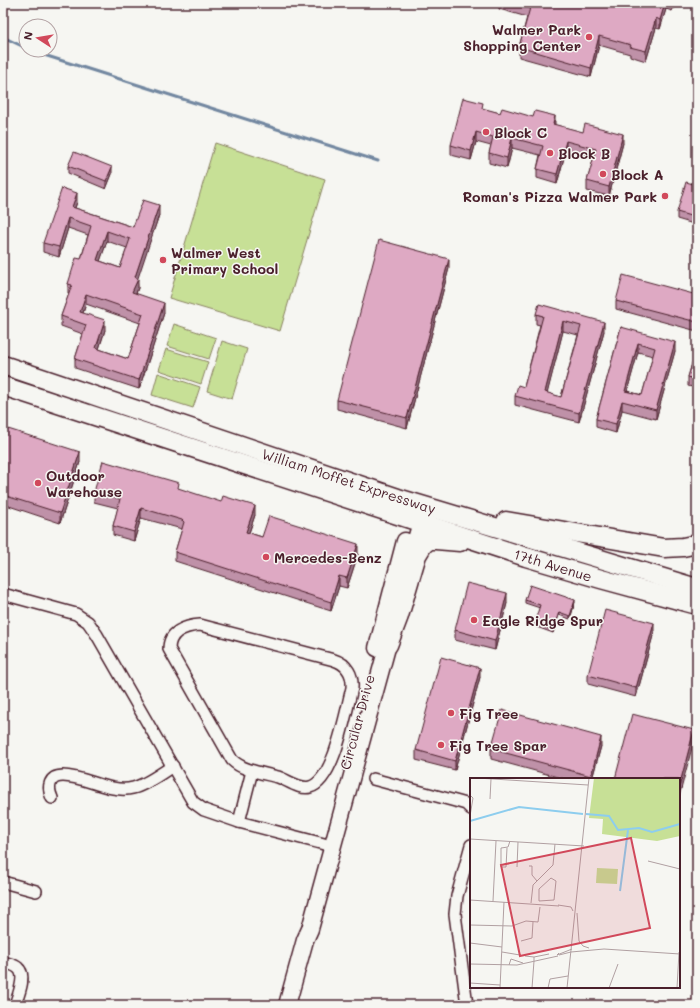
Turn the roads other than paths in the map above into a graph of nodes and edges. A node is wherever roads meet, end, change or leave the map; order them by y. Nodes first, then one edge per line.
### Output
1 (3, 365) edge
2 (3, 386) edge
3 (418, 513) junction
4 (474, 521) junction
5 (482, 542) junction
6 (697, 544) edge
7 (697, 588) edge
8 (3, 594) edge
9 (697, 605) edge
10 (388, 645) junction
11 (173, 766) junction
12 (252, 771) junction
13 (373, 779) dead end
14 (52, 798) dead end
15 (470, 807) edge
16 (239, 822) junction
17 (324, 844) junction
18 (470, 851) edge
19 (3, 882) edge
20 (36, 891) dead end
21 (305, 940) junction
22 (3, 962) edge
23 (15, 1005) edge
24 (287, 1005) edge
25 (467, 1005) edge

1 - 3 main road, William Moffet Expressway
2 - 3 main road, William Moffet Expressway
3 - 4 main road, William Moffet Expressway
3 - 5 main road, 17th Avenue
3 - 10 street, Circular Drive
3 - 17 street, Circular Drive
4 - 6 main road
4 - 7 main road, William Moffet Expressway
5 - 9 main road, 17th Avenue
5 - 10 main road
8 - 11 street
10 - 21 street, Circular Drive
11 - 14 street
11 - 16 street
12 - 12 street
12 - 16 street
13 - 15 street
16 - 17 street
17 - 21 street, Circular Drive
18 - 25 street
19 - 20 street
21 - 24 street, Circular Drive
22 - 23 street

